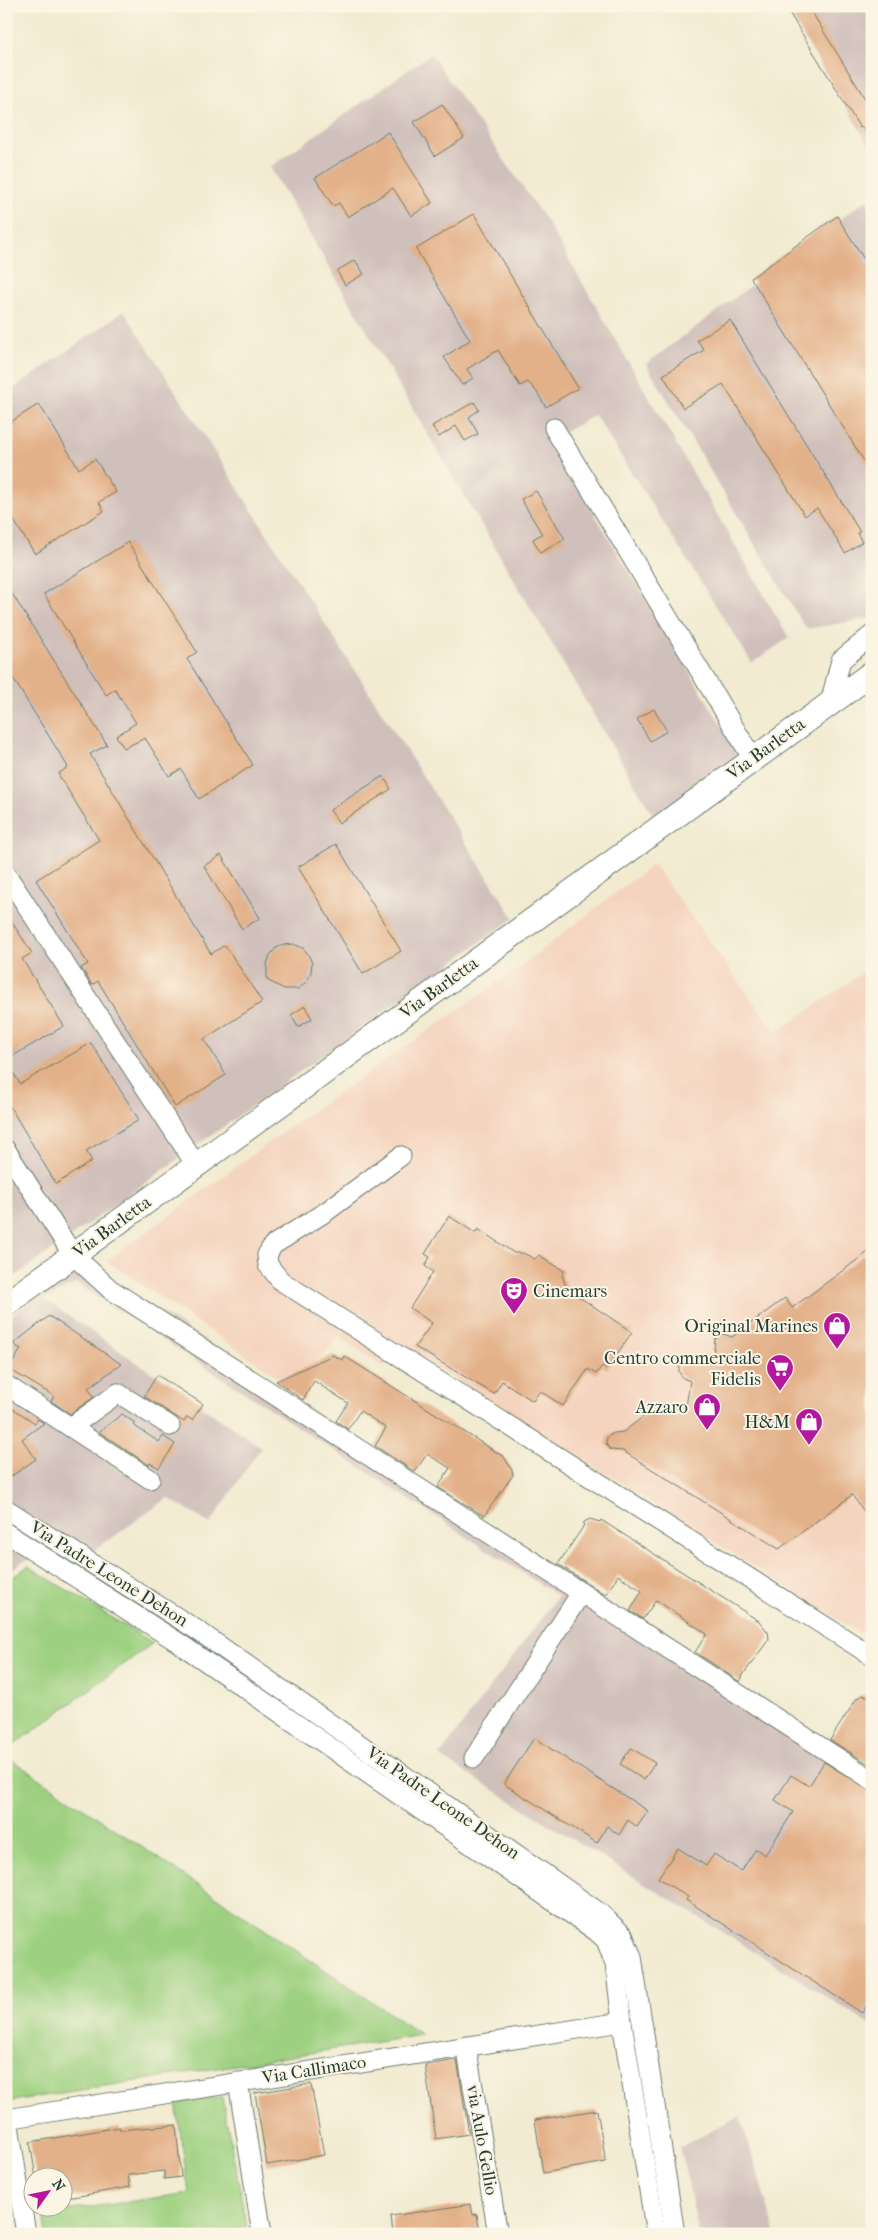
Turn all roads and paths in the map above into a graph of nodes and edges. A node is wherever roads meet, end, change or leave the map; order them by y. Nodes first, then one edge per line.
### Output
1 (554, 428) dead end
2 (872, 635) edge
3 (872, 673) edge
4 (830, 703) junction
5 (754, 758) junction
6 (6, 874) edge
7 (6, 1150) edge
8 (401, 1156) dead end
9 (196, 1165) junction
10 (73, 1255) junction
11 (6, 1304) edge
12 (6, 1385) edge
13 (170, 1426) dead end
14 (70, 1427) junction
15 (150, 1479) dead end
16 (6, 1509) edge
17 (6, 1534) edge
18 (581, 1593) junction
19 (872, 1656) edge
20 (474, 1758) dead end
21 (872, 1780) edge
22 (622, 2022) junction
23 (466, 2046) junction
24 (238, 2082) junction
25 (7, 2119) edge
26 (26, 2234) edge
27 (262, 2234) edge
28 (498, 2234) edge
29 (656, 2234) edge
30 (675, 2234) edge

1 - 5 street
2 - 4 street
3 - 4 main road, Via Barletta
4 - 5 main road, Via Barletta
5 - 9 main road, Via Barletta
6 - 9 street
7 - 10 street
8 - 19 street
9 - 10 main road, Via Barletta
10 - 11 main road, Via Barletta
10 - 18 street
12 - 14 street
13 - 14 street
14 - 15 street
16 - 30 street, Via Padre Leone Dehon
17 - 22 street, Via Padre Leone Dehon
18 - 20 street
18 - 21 street
22 - 23 street, Via Callimaco
22 - 29 street, Via Padre Leone Dehon
23 - 24 street, Via Callimaco
23 - 28 street, via Aulo Gellio
24 - 25 street, Via Callimaco
24 - 27 street
25 - 26 street

